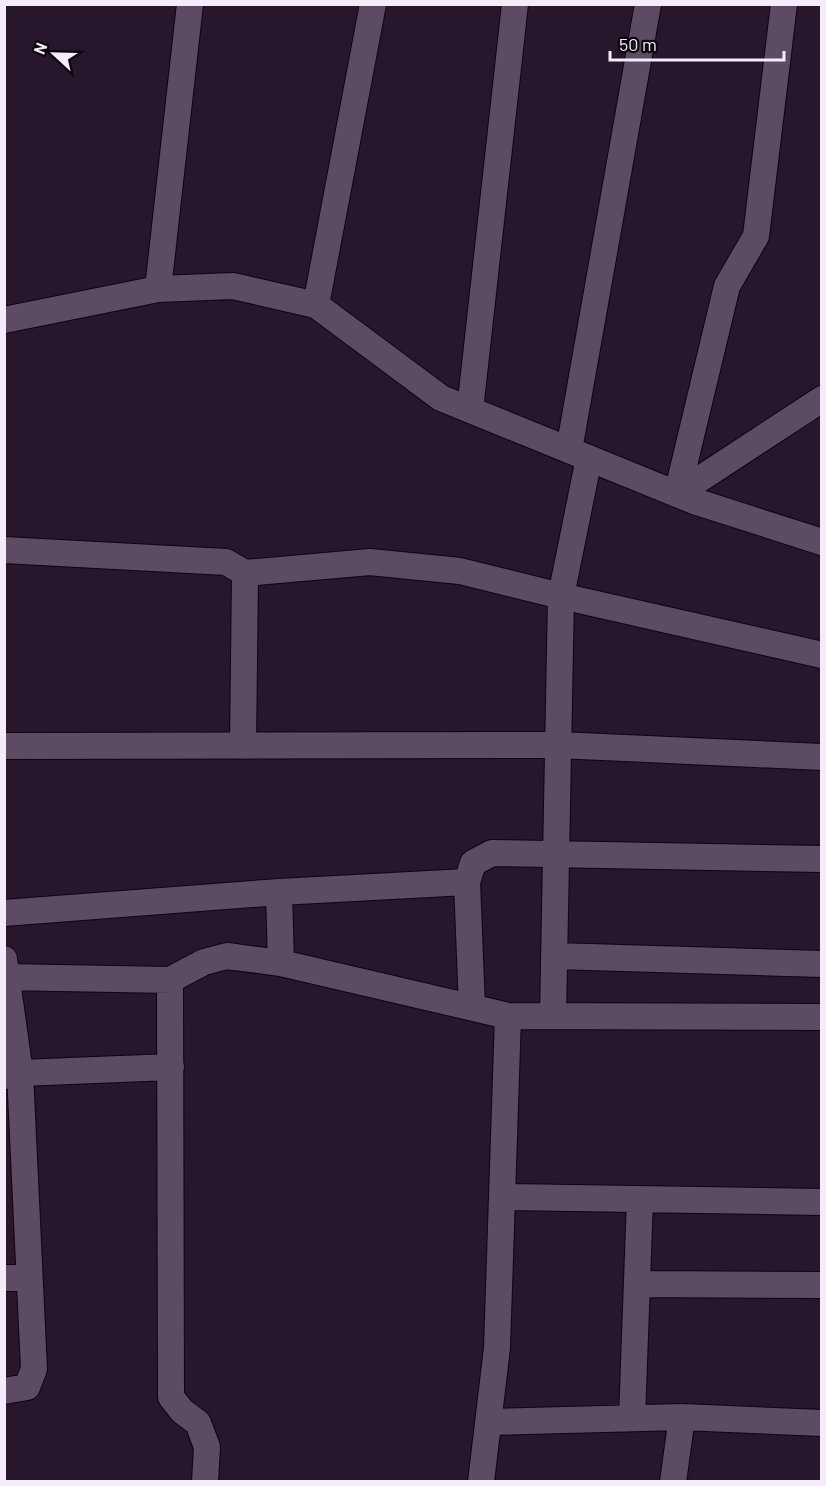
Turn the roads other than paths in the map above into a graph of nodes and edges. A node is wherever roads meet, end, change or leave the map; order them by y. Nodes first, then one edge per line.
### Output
1 (190, 4) edge
2 (373, 4) edge
3 (515, 4) edge
4 (648, 4) edge
5 (784, 4) edge
6 (158, 289) junction
7 (316, 305) junction
8 (4, 320) edge
9 (822, 399) edge
10 (470, 410) junction
11 (579, 454) junction
12 (677, 494) junction
13 (822, 542) edge
14 (4, 550) edge
15 (245, 573) junction
16 (561, 596) junction
17 (822, 655) edge
18 (558, 745) junction
19 (4, 746) edge
20 (243, 746) junction
21 (822, 757) edge
22 (556, 853) junction
23 (822, 860) edge
24 (467, 882) junction
25 (279, 892) junction
26 (4, 912) edge
27 (555, 956) junction
28 (281, 963) junction
29 (822, 964) edge
30 (5, 971) edge
31 (170, 980) junction
32 (472, 1007) junction
33 (508, 1016) junction
34 (553, 1016) junction
35 (822, 1017) edge
36 (171, 1067) junction
37 (12, 1075) edge
38 (502, 1197) junction
39 (15, 1199) edge
40 (640, 1199) junction
41 (822, 1202) edge
42 (17, 1278) edge
43 (639, 1284) junction
44 (822, 1285) edge
45 (4, 1391) edge
46 (682, 1417) junction
47 (632, 1418) junction
48 (488, 1422) junction
49 (822, 1424) edge
50 (205, 1482) edge
51 (481, 1482) edge
52 (673, 1482) edge

1 - 6 street
2 - 7 street
3 - 10 street
4 - 11 street
5 - 12 street
6 - 7 street
6 - 8 street
7 - 10 street
9 - 12 street
10 - 11 street
11 - 12 street
11 - 16 street
12 - 13 street
14 - 15 street
15 - 16 street
15 - 20 street
16 - 17 street
16 - 18 street
18 - 20 street
18 - 21 street
18 - 22 street
19 - 20 street
22 - 23 street
22 - 24 street
22 - 27 street
24 - 25 street
24 - 32 street
25 - 26 street
25 - 28 street
27 - 29 street
27 - 34 street
28 - 31 street
28 - 32 street
30 - 31 street
30 - 37 street
31 - 36 street
32 - 33 street
33 - 34 street
33 - 38 street
34 - 35 street
36 - 37 street
36 - 50 street
37 - 39 street
38 - 40 street
38 - 48 street
39 - 42 street
40 - 41 street
40 - 43 street
42 - 45 street
43 - 44 street
43 - 47 street
46 - 47 street
46 - 49 street
46 - 52 street
47 - 48 street
48 - 51 street

